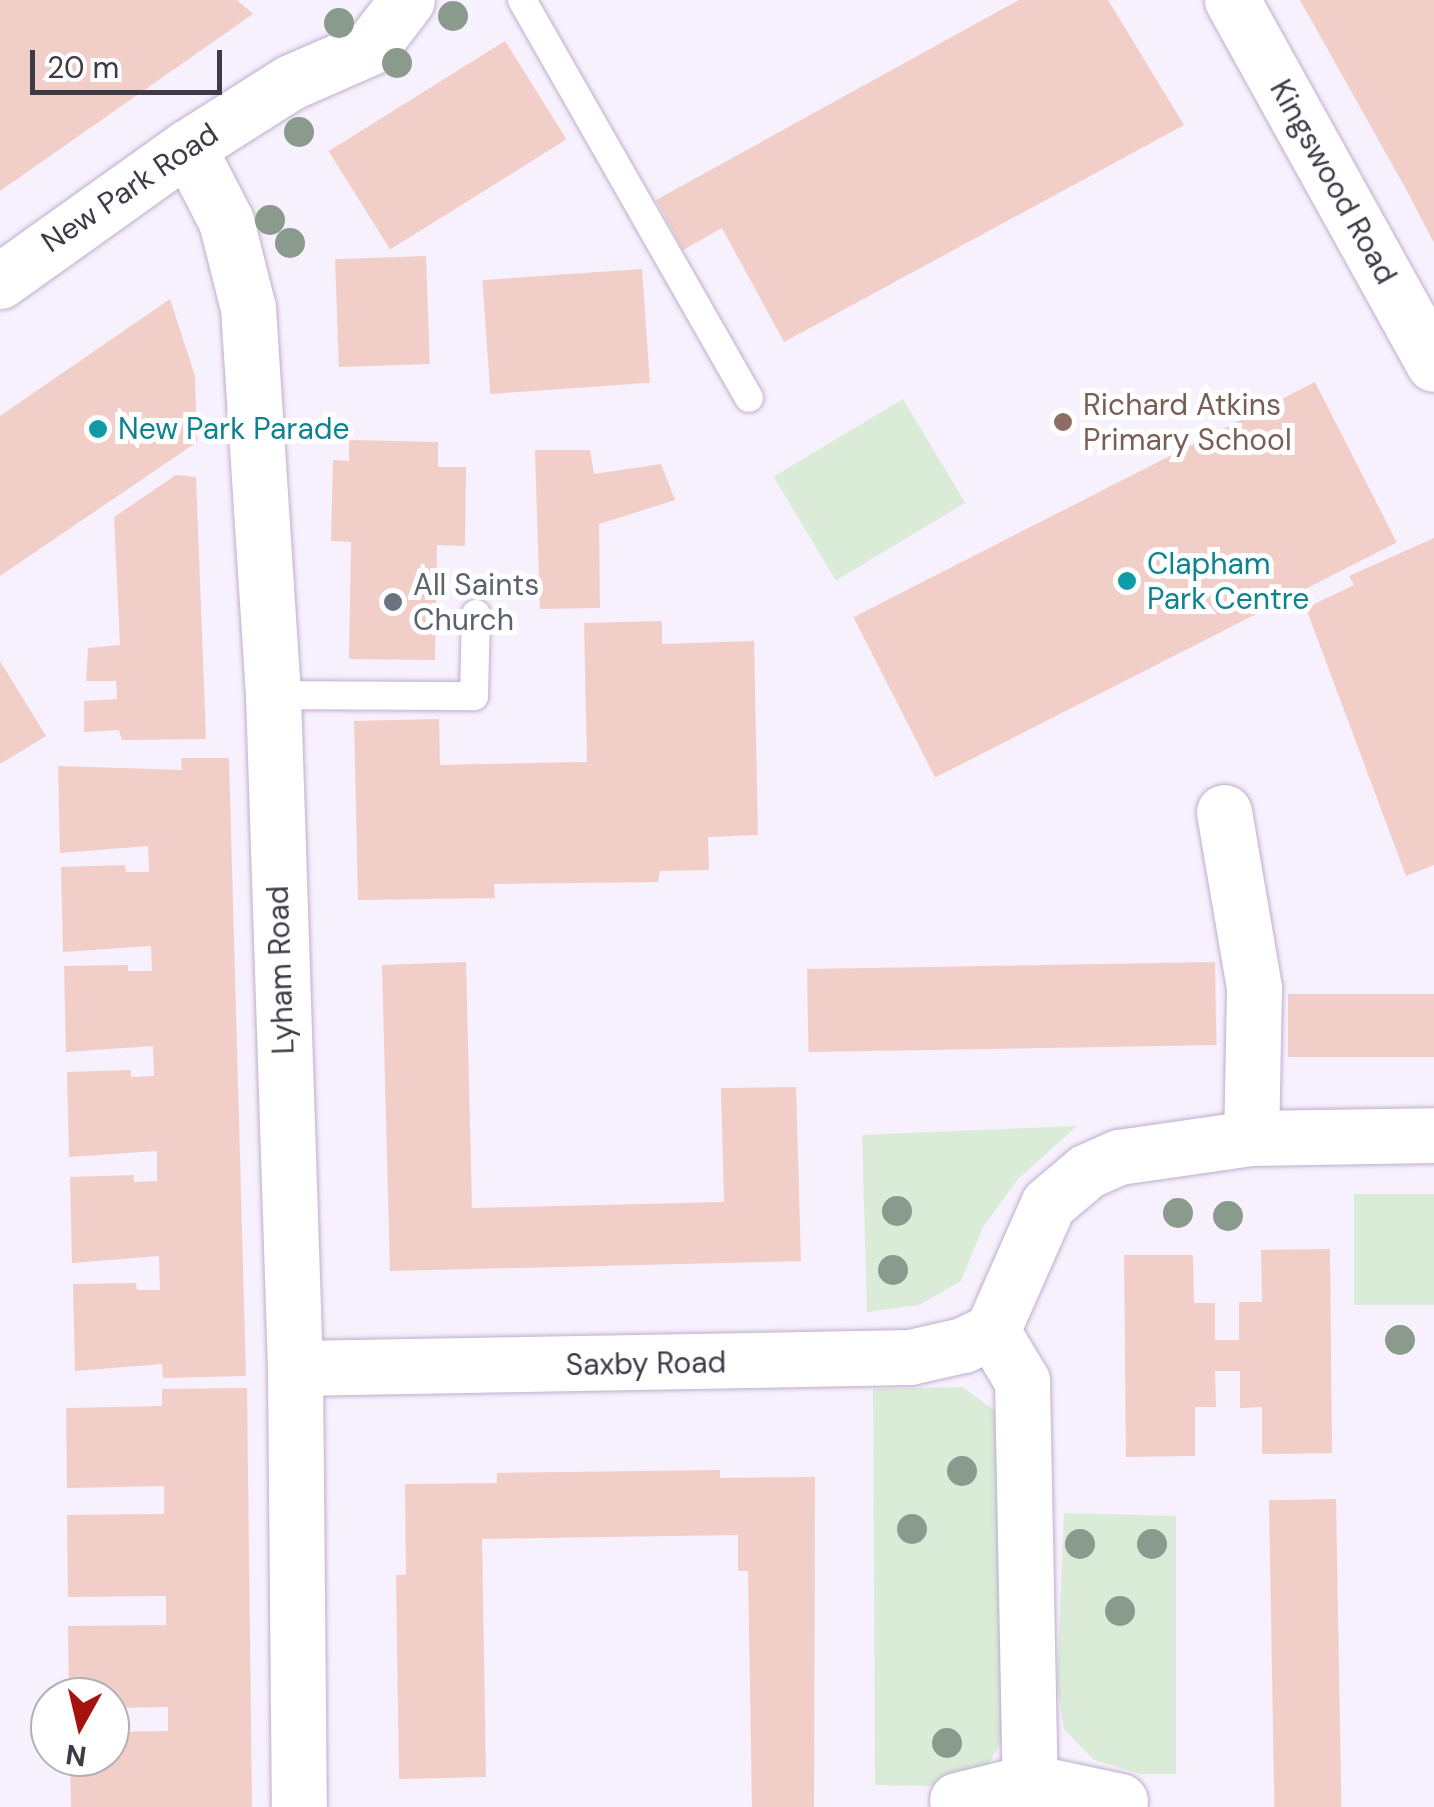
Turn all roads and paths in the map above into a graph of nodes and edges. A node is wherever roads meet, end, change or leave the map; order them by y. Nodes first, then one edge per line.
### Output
1 (407, 0) edge
2 (522, 0) edge
3 (1232, 0) edge
4 (188, 146) junction
5 (0, 281) edge
6 (1434, 364) edge
7 (749, 398) dead end
8 (476, 614) dead end
9 (273, 695) junction
10 (1224, 812) dead end
11 (1434, 1135) edge
12 (1252, 1138) junction
13 (992, 1331) junction
14 (295, 1368) junction
15 (1030, 1782) junction
16 (957, 1800) dead end
17 (1120, 1801) dead end
18 (299, 1807) edge

1 - 4 street, New Park Road
2 - 7 lane
3 - 6 street, Kingswood Road
4 - 5 street, New Park Road
4 - 9 street, Lyham Road
8 - 9 lane
9 - 14 street, Lyham Road
10 - 12 street
11 - 12 street
12 - 13 street
13 - 14 street, Saxby Road
13 - 15 street
14 - 18 street, Lyham Road
15 - 16 street
15 - 17 street

